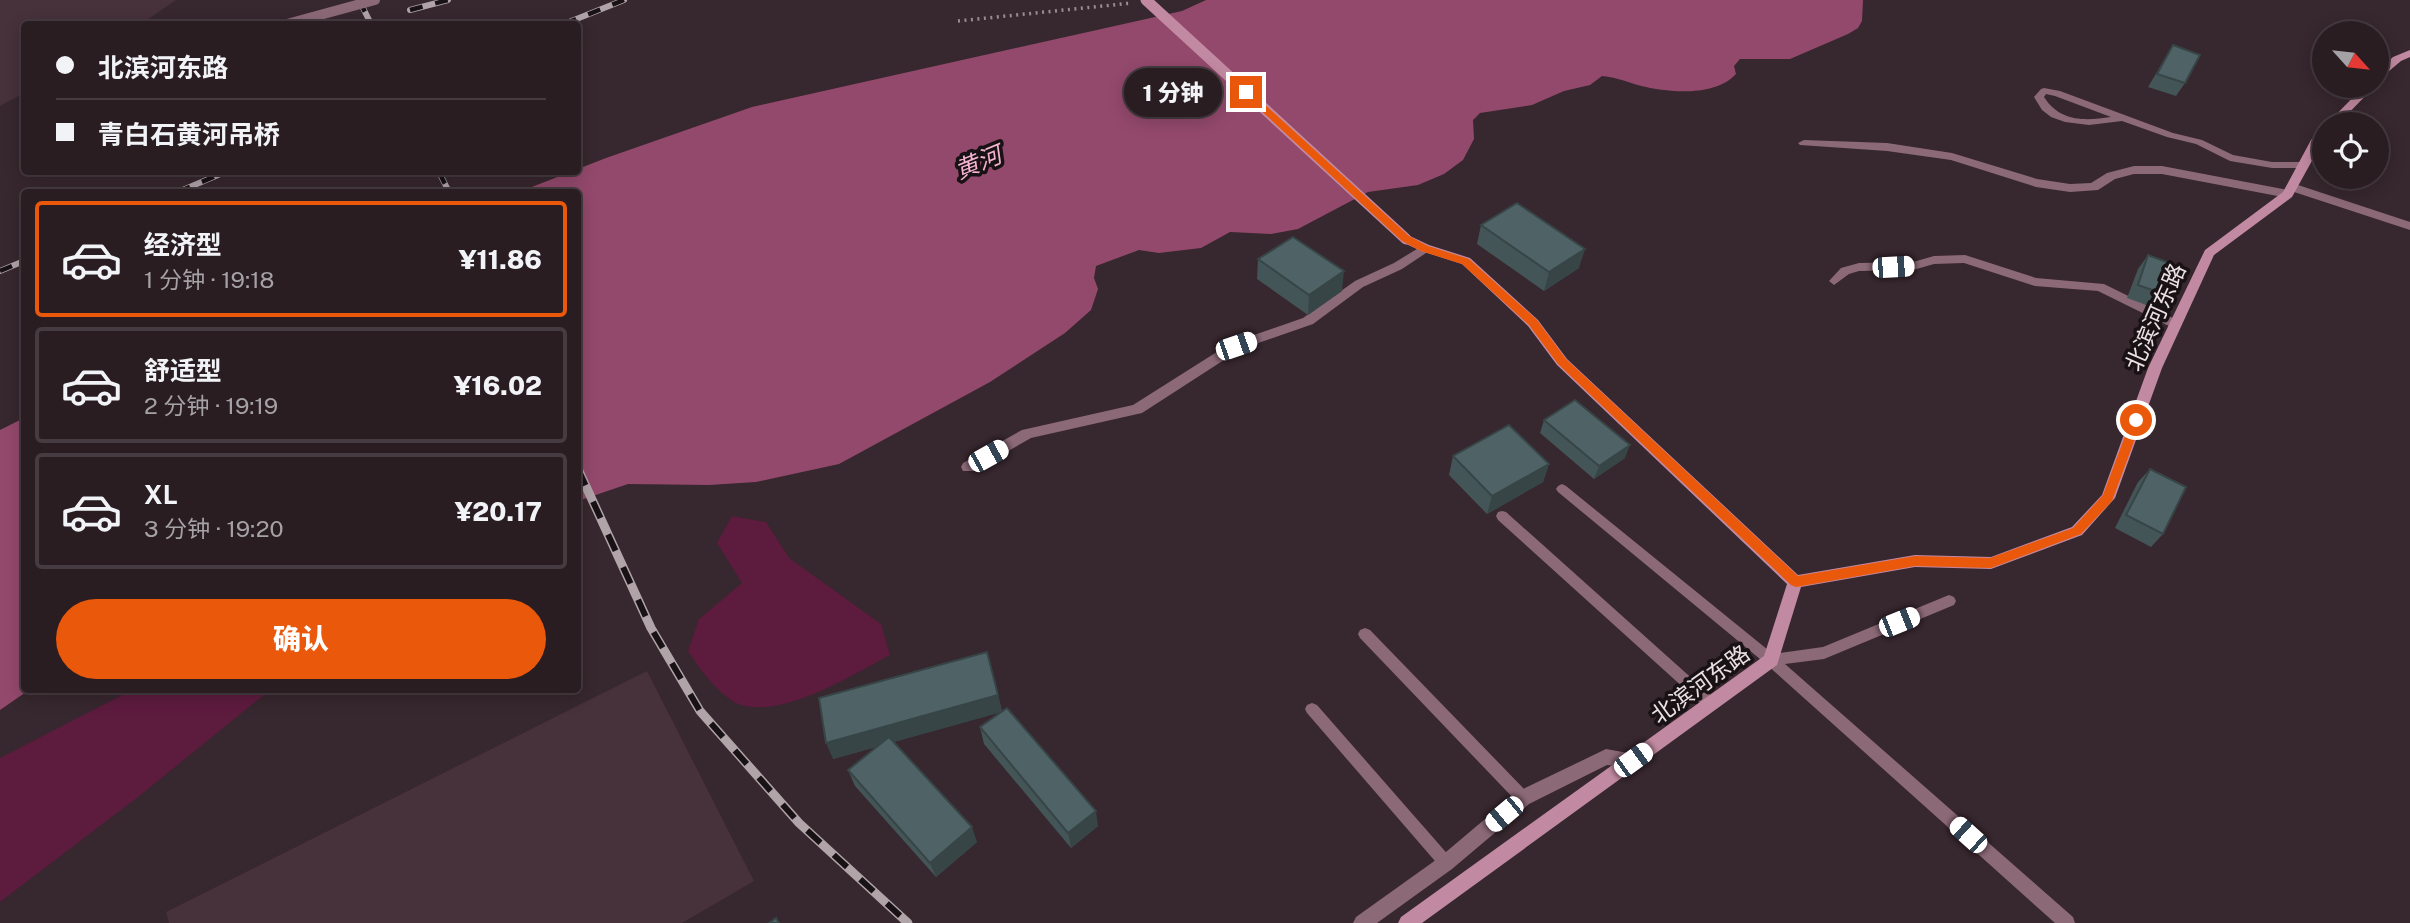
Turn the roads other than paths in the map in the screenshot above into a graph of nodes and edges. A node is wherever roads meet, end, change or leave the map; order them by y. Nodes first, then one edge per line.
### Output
1 (375, 0) edge
2 (1143, 1) edge
3 (298, 21) edge
4 (2410, 53) edge
5 (2389, 67) edge
6 (2358, 98) edge
7 (2344, 112) edge
8 (2125, 117) junction
9 (1804, 143) dead end
10 (2312, 148) edge
11 (2303, 165) junction
12 (2290, 191) junction
13 (2410, 226) edge
14 (1424, 248) junction
15 (1834, 281) dead end
16 (2175, 324) junction
17 (968, 467) dead end
18 (1562, 489) dead end
19 (1502, 516) dead end
20 (1796, 582) junction
21 (1949, 601) dead end
22 (1366, 634) dead end
23 (1771, 660) junction
24 (1711, 704) junction
25 (1312, 709) dead end
26 (1633, 760) junction
27 (1523, 798) junction
28 (1446, 863) junction
29 (1362, 923) edge
30 (1407, 923) edge
31 (2067, 923) edge

1 - 3 lane, bridge
2 - 14 street, bridge
4 - 5 street
6 - 7 street
8 - 8 lane
8 - 11 lane
9 - 12 street
10 - 11 street, 北滨河东路
11 - 12 street, 北滨河东路
12 - 13 street
12 - 16 street, 北滨河东路
14 - 17 street
14 - 20 street
15 - 16 lane
16 - 20 street, 北滨河东路
18 - 23 lane
19 - 24 lane
20 - 23 street, 北滨河东路
21 - 23 lane
22 - 27 lane
23 - 24 street, 北滨河东路
23 - 31 lane
24 - 26 street, 北滨河东路
25 - 28 lane
26 - 27 street
26 - 30 street, 北滨河东路
27 - 28 street
28 - 29 street

